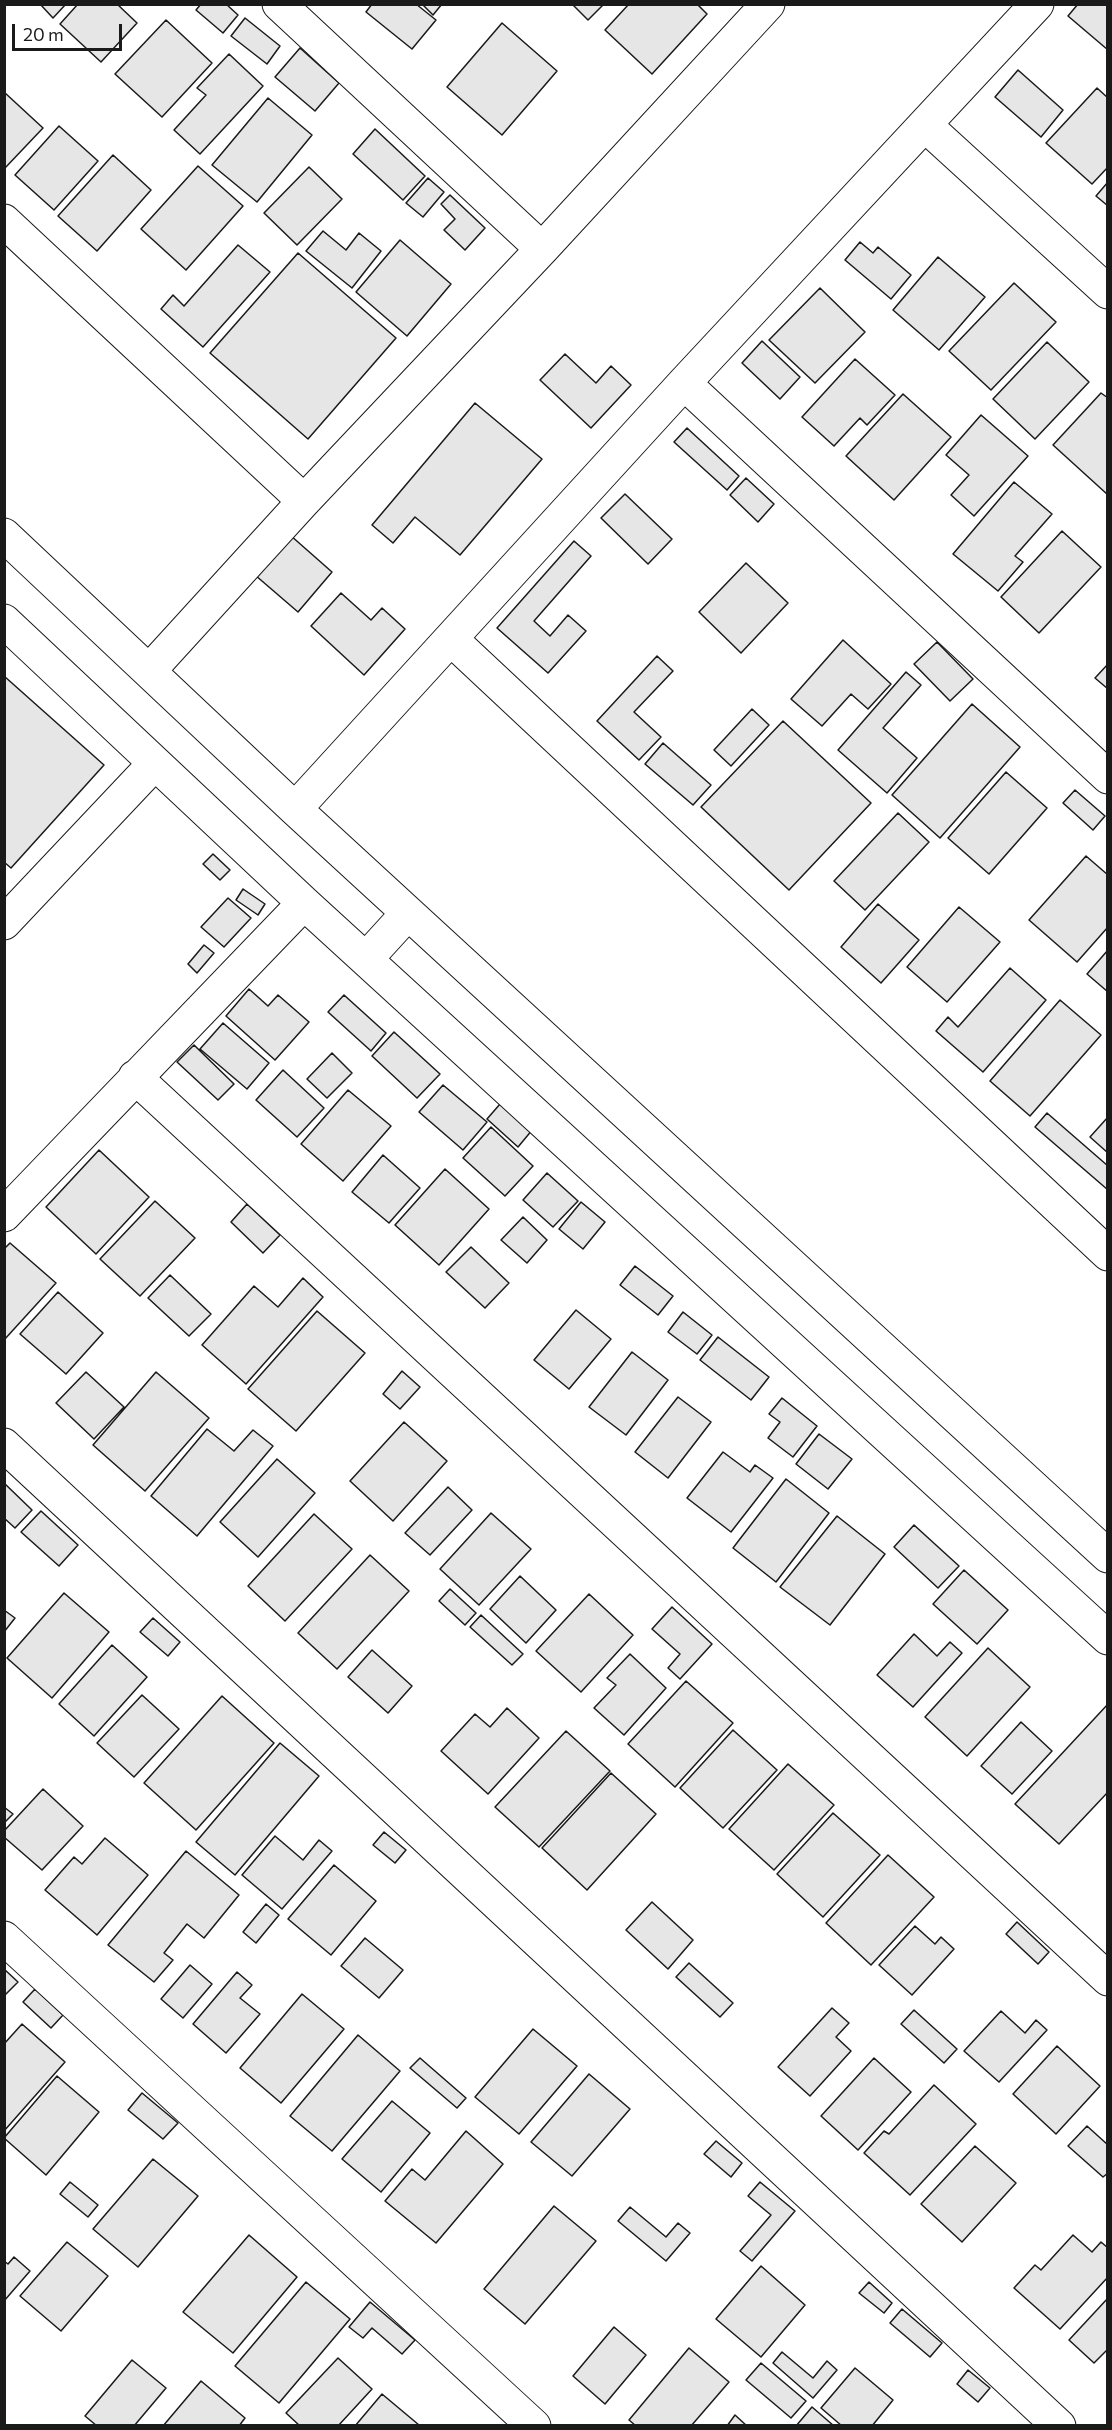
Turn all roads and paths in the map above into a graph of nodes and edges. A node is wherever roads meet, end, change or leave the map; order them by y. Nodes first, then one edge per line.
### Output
1 (279, 4) edge
2 (768, 4) edge
3 (1037, 4) edge
4 (926, 125) junction
5 (4, 221) edge
6 (542, 249) junction
7 (1107, 292) edge
8 (684, 383) junction
9 (304, 501) junction
10 (4, 535) edge
11 (4, 621) edge
12 (451, 639) junction
13 (149, 671) junction
14 (155, 763) junction
15 (1107, 777) edge
16 (295, 809) junction
17 (304, 903) junction
18 (408, 913) junction
19 (4, 923) edge
20 (366, 959) junction
21 (135, 1077) junction
22 (4, 1215) edge
23 (1107, 1254) edge
24 (4, 1446) edge
25 (1107, 1556) edge
26 (1107, 1638) edge
27 (4, 1938) edge
28 (1107, 1979) edge
29 (534, 2426) edge
30 (1059, 2426) edge

1 - 6 street
2 - 6 street
3 - 4 street
4 - 7 street
4 - 8 street
5 - 9 street
6 - 9 street
8 - 12 street
8 - 15 street
9 - 13 street
10 - 13 street
11 - 14 street
12 - 16 street
12 - 23 street
13 - 16 street
14 - 17 street
14 - 19 street
16 - 18 street
17 - 20 street
17 - 21 street
18 - 20 street
18 - 25 street
20 - 26 street
21 - 22 street
21 - 28 street
24 - 30 street
27 - 29 street

